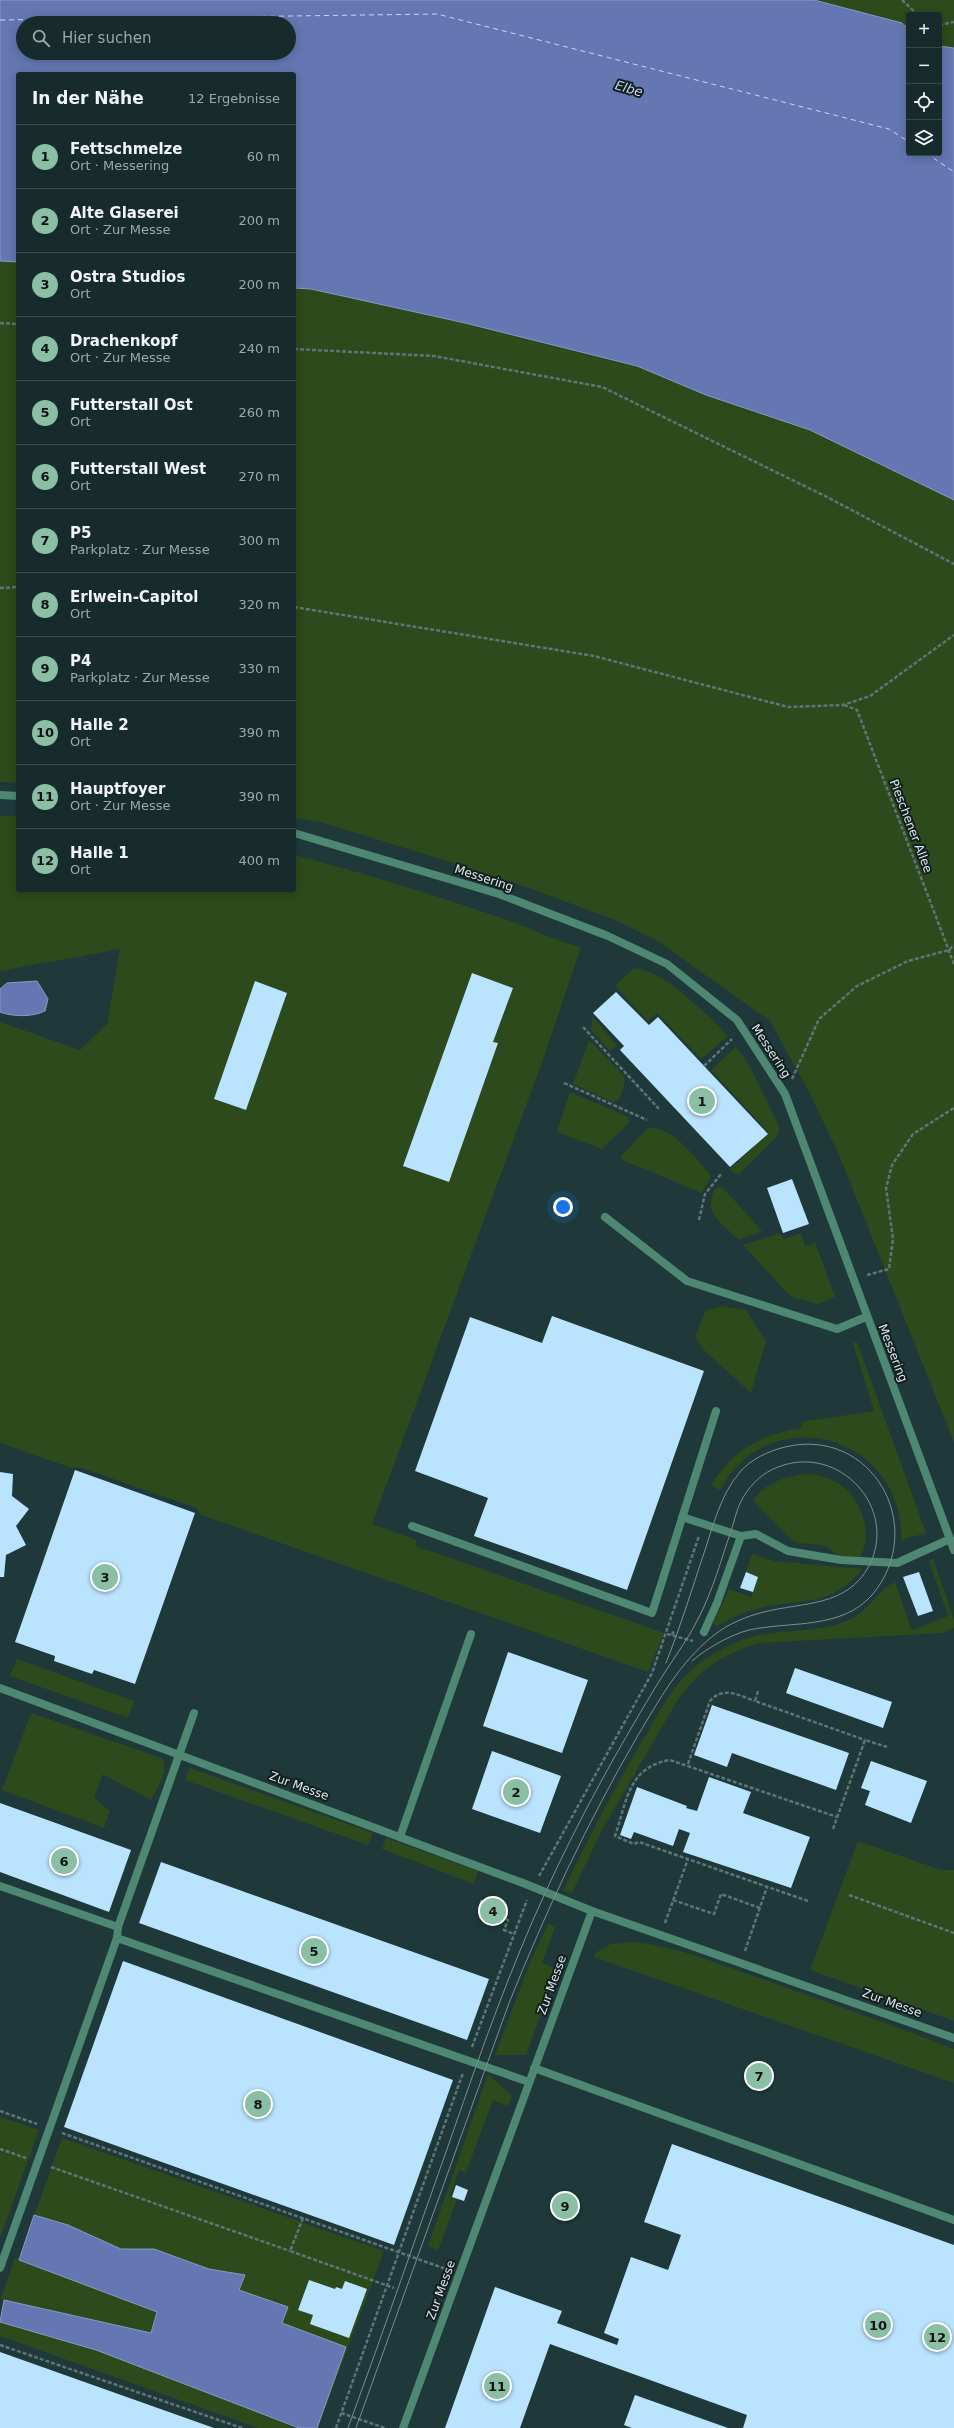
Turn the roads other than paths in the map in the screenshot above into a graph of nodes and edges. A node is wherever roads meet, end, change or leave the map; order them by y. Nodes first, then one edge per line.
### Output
1 (0, 795) edge
2 (16, 796) edge
3 (296, 834) edge
4 (606, 1217) dead end
5 (866, 1317) junction
6 (716, 1411) dead end
7 (682, 1517) junction
8 (412, 1526) dead end
9 (741, 1536) junction
10 (950, 1538) junction
11 (954, 1550) edge
12 (704, 1632) road end
13 (471, 1634) dead end
14 (0, 1688) edge
15 (194, 1713) dead end
16 (180, 1755) junction
17 (400, 1837) junction
18 (0, 1886) edge
19 (592, 1911) junction
20 (118, 1927) junction
21 (117, 1938) junction
22 (954, 2038) edge
23 (534, 2068) junction
24 (529, 2082) junction
25 (954, 2220) edge
26 (0, 2268) edge
27 (403, 2428) edge

1 - 2 street
3 - 5 street, Messering
4 - 5 street
5 - 10 street, Messering
6 - 7 street
7 - 8 street
7 - 9 street
9 - 10 street
9 - 12 street
10 - 11 street, Messering
13 - 17 street
14 - 16 street, Zur Messe
15 - 16 street
16 - 17 street, Zur Messe
16 - 20 street
17 - 19 street, Zur Messe
18 - 20 street
19 - 22 street, Zur Messe
19 - 23 street, Zur Messe
20 - 21 street
21 - 24 street
21 - 26 street
23 - 24 street, Zur Messe
23 - 25 street
24 - 27 street, Zur Messe

